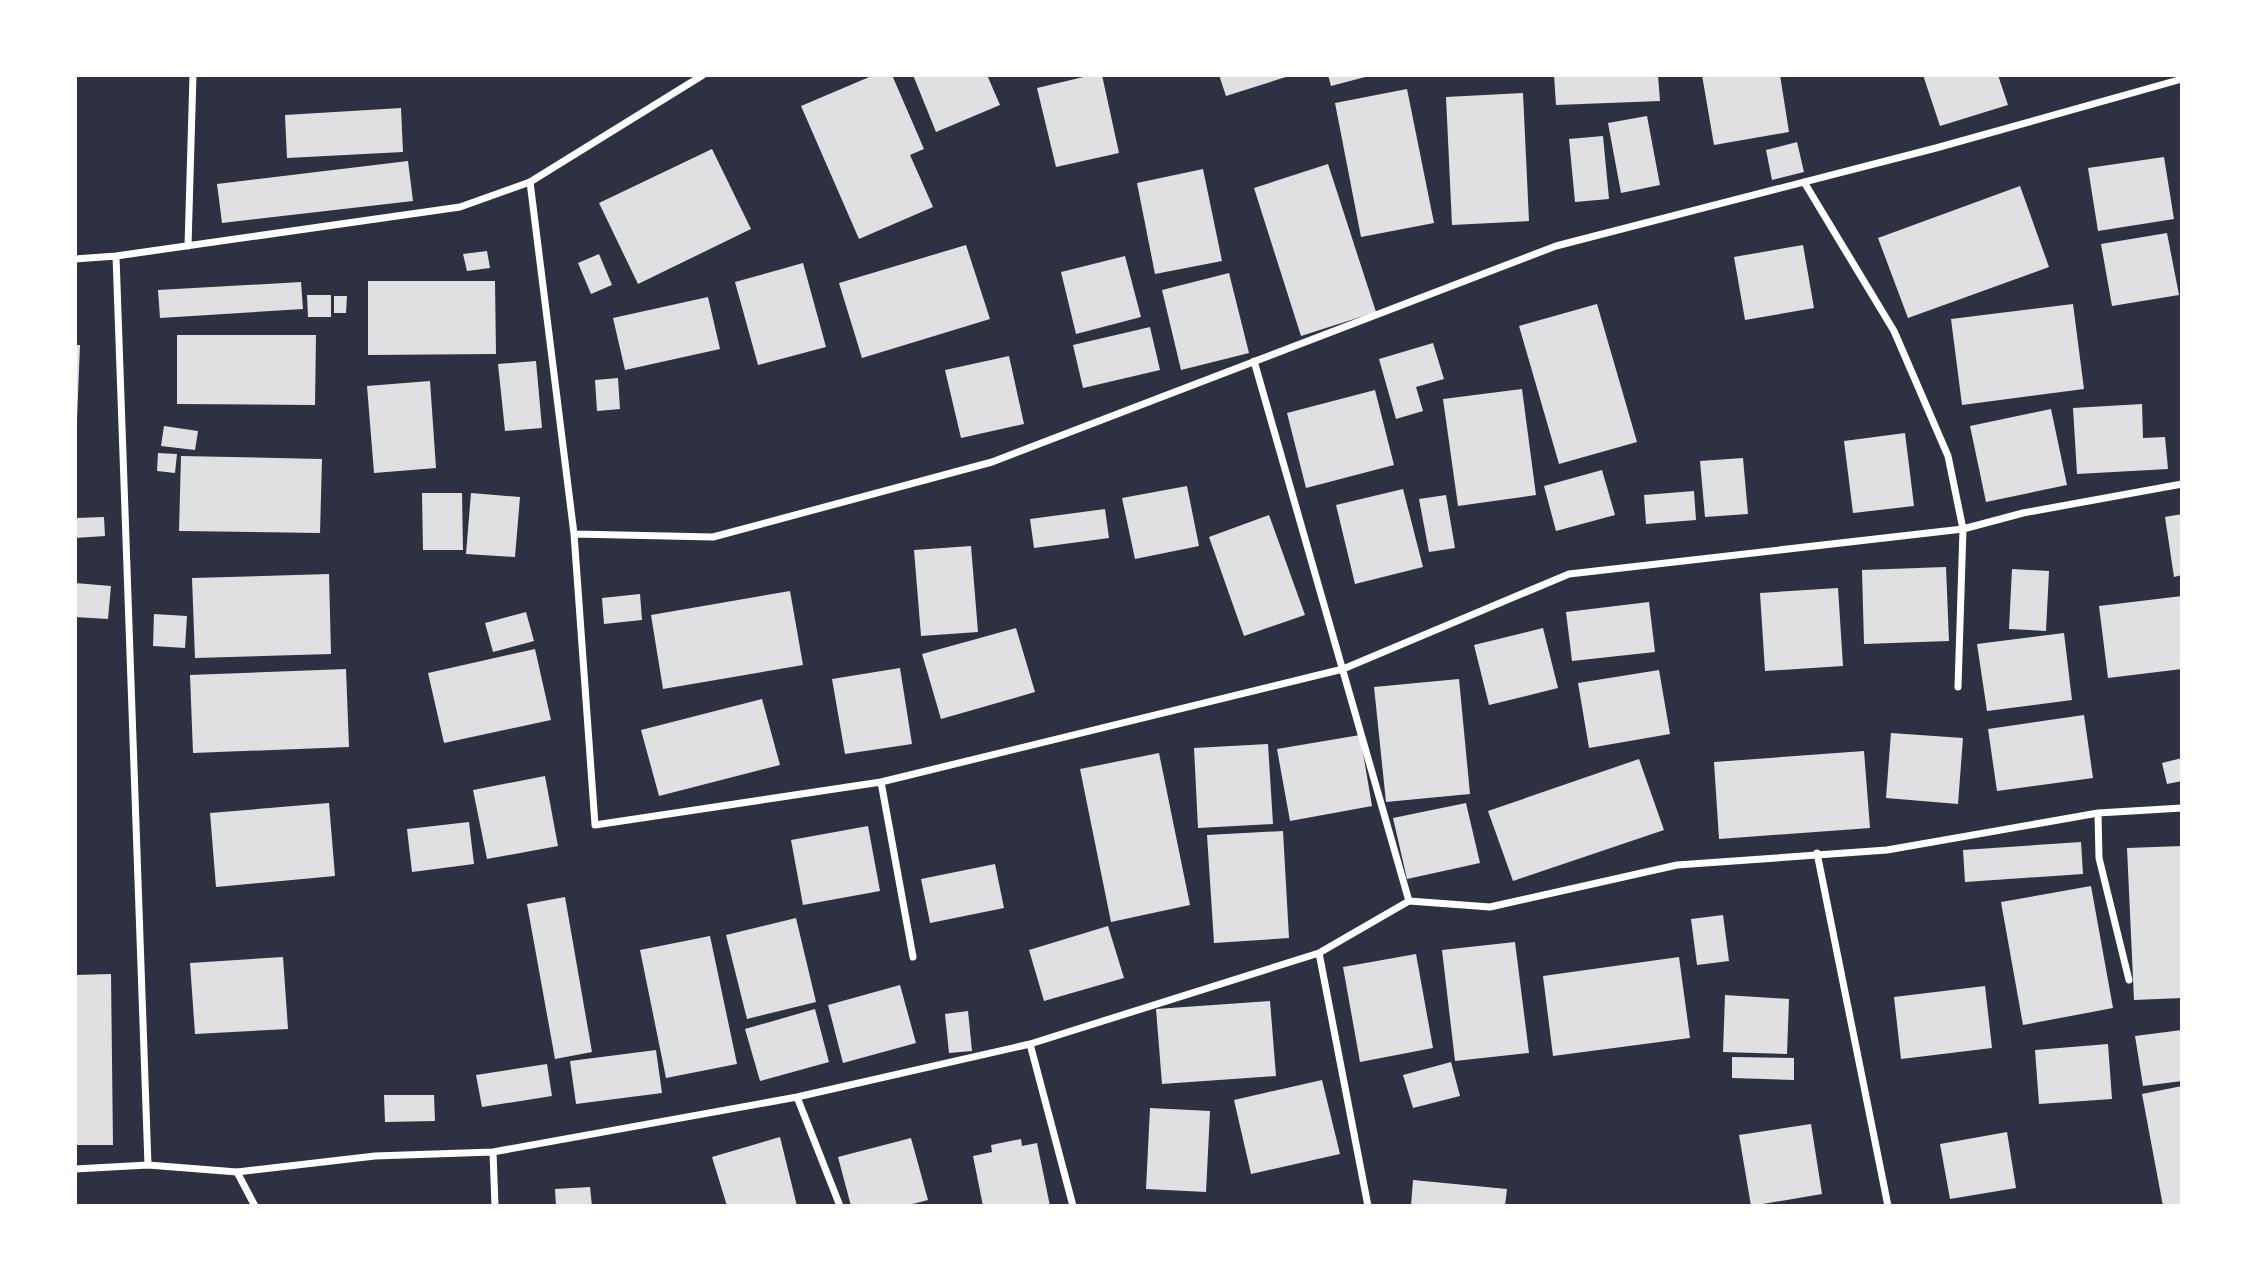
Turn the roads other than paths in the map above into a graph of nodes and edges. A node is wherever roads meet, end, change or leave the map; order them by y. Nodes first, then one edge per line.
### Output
1 (193, 75) edge
2 (703, 75) edge
3 (2182, 79) edge
4 (1804, 181) junction
5 (530, 182) junction
6 (188, 246) junction
7 (116, 256) junction
8 (75, 259) edge
9 (1254, 361) junction
10 (2182, 484) edge
11 (1964, 530) junction
12 (574, 534) junction
13 (1343, 669) junction
14 (1958, 688) dead end
15 (881, 782) junction
16 (2182, 808) edge
17 (2098, 813) junction
18 (1817, 853) junction
19 (1409, 901) junction
20 (1319, 953) junction
21 (913, 957) dead end
22 (2129, 980) dead end
23 (1030, 1044) junction
24 (797, 1097) junction
25 (493, 1152) junction
26 (148, 1165) junction
27 (75, 1169) edge
28 (237, 1172) junction
29 (255, 1206) edge
30 (495, 1206) edge
31 (841, 1206) edge
32 (1073, 1206) edge
33 (1368, 1206) edge
34 (1888, 1206) edge

1 - 6 street
2 - 5 street
3 - 4 street
4 - 9 street
4 - 11 street
5 - 6 street
5 - 12 street
6 - 7 street
7 - 8 street
7 - 26 street
9 - 12 street
9 - 13 street
10 - 11 street
11 - 13 street
11 - 14 street
12 - 15 street
13 - 15 street
13 - 19 street
15 - 21 street
16 - 17 street
17 - 18 street
17 - 22 street
18 - 19 street
18 - 34 street
19 - 20 street
20 - 23 street
20 - 33 street
23 - 24 street
23 - 32 street
24 - 25 street
24 - 31 street
25 - 28 street
25 - 30 street
26 - 27 street
26 - 28 street
28 - 29 street

